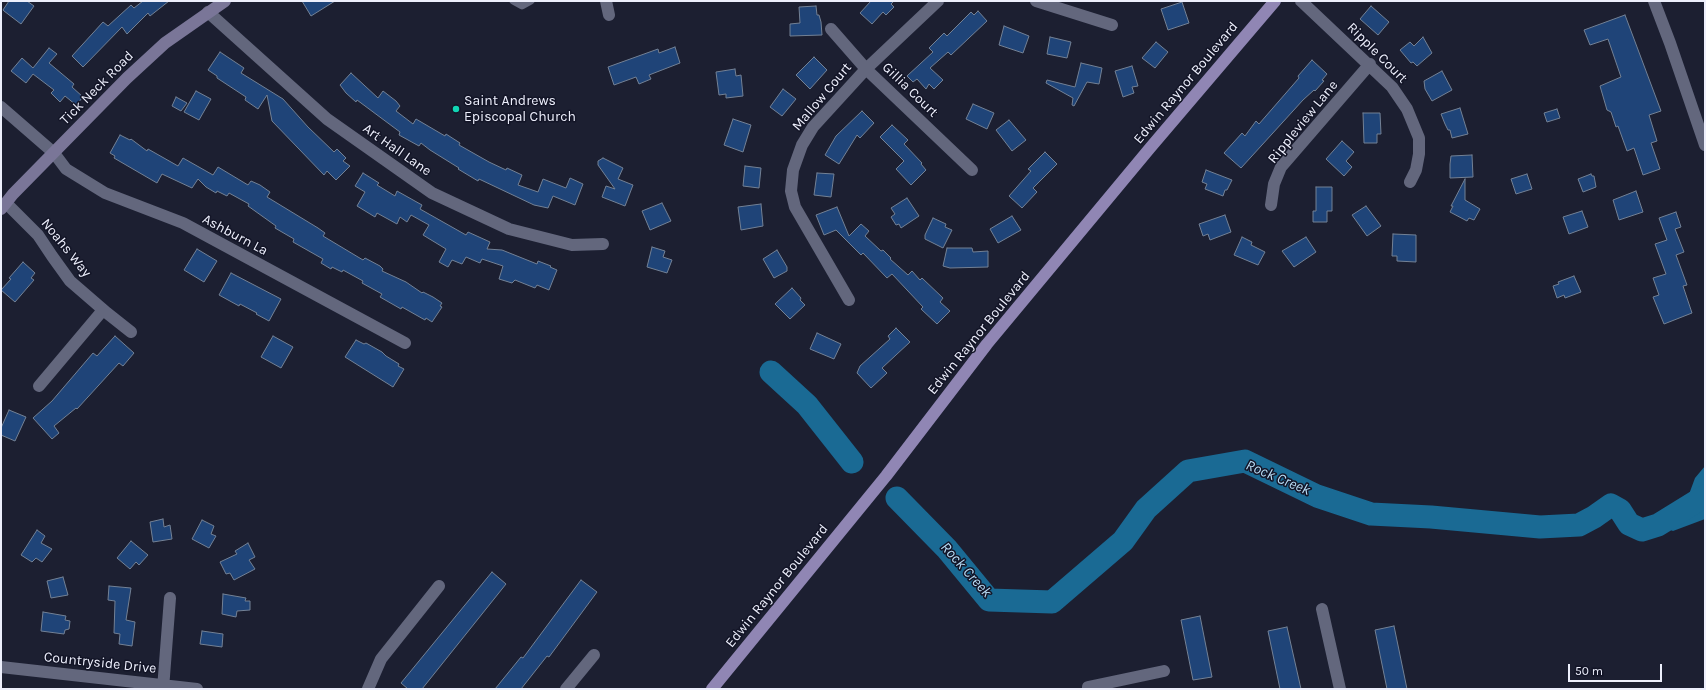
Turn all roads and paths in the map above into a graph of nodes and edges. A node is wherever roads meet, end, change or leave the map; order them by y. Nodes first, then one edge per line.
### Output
1 (225, 1) edge
2 (513, 1) edge
3 (531, 1) edge
4 (606, 1) edge
5 (938, 1) edge
6 (1036, 1) edge
7 (1275, 1) edge
8 (1301, 1) edge
9 (1654, 1) edge
10 (208, 12) junction
11 (609, 15) dead end
12 (1112, 24) dead end
13 (831, 29) dead end
14 (1370, 64) junction
15 (866, 69) junction
16 (1, 107) edge
17 (1704, 138) edge
18 (54, 153) junction
19 (972, 170) dead end
20 (1410, 182) dead end
21 (1271, 205) dead end
22 (3, 206) edge
23 (603, 244) dead end
24 (849, 300) dead end
25 (103, 310) junction
26 (131, 332) dead end
27 (405, 343) dead end
28 (39, 386) dead end
29 (439, 586) dead end
30 (170, 598) dead end
31 (1322, 609) dead end
32 (594, 655) dead end
33 (1, 667) edge
34 (1164, 671) dead end
35 (163, 687) edge
36 (1088, 688) edge
37 (197, 689) edge
38 (368, 689) edge
39 (566, 689) edge
40 (712, 689) edge
41 (1340, 689) edge

1 - 10 street, Tick Neck Road
2 - 3 lane
4 - 11 street
5 - 15 street, Mallow Court
6 - 12 street
7 - 40 main road, Edwin Raynor Boulevard
8 - 14 street, Ripple Court
9 - 17 street
10 - 18 street, Tick Neck Road
10 - 23 street, Art Hall Lane
13 - 15 street, Gillia Court
14 - 20 street, Ripple Court
14 - 21 street, Rippleview Lane
15 - 19 street, Gillia Court
15 - 24 street, Mallow Court
16 - 18 street, Ashburn La
18 - 22 street, Tick Neck Road
18 - 27 street, Ashburn La
22 - 25 street, Noahs Way
25 - 26 street, Noahs Way
25 - 28 street
29 - 38 street
30 - 35 street
31 - 41 street
32 - 39 street
33 - 35 street, Countryside Drive
34 - 36 street
35 - 37 street, Countryside Drive

